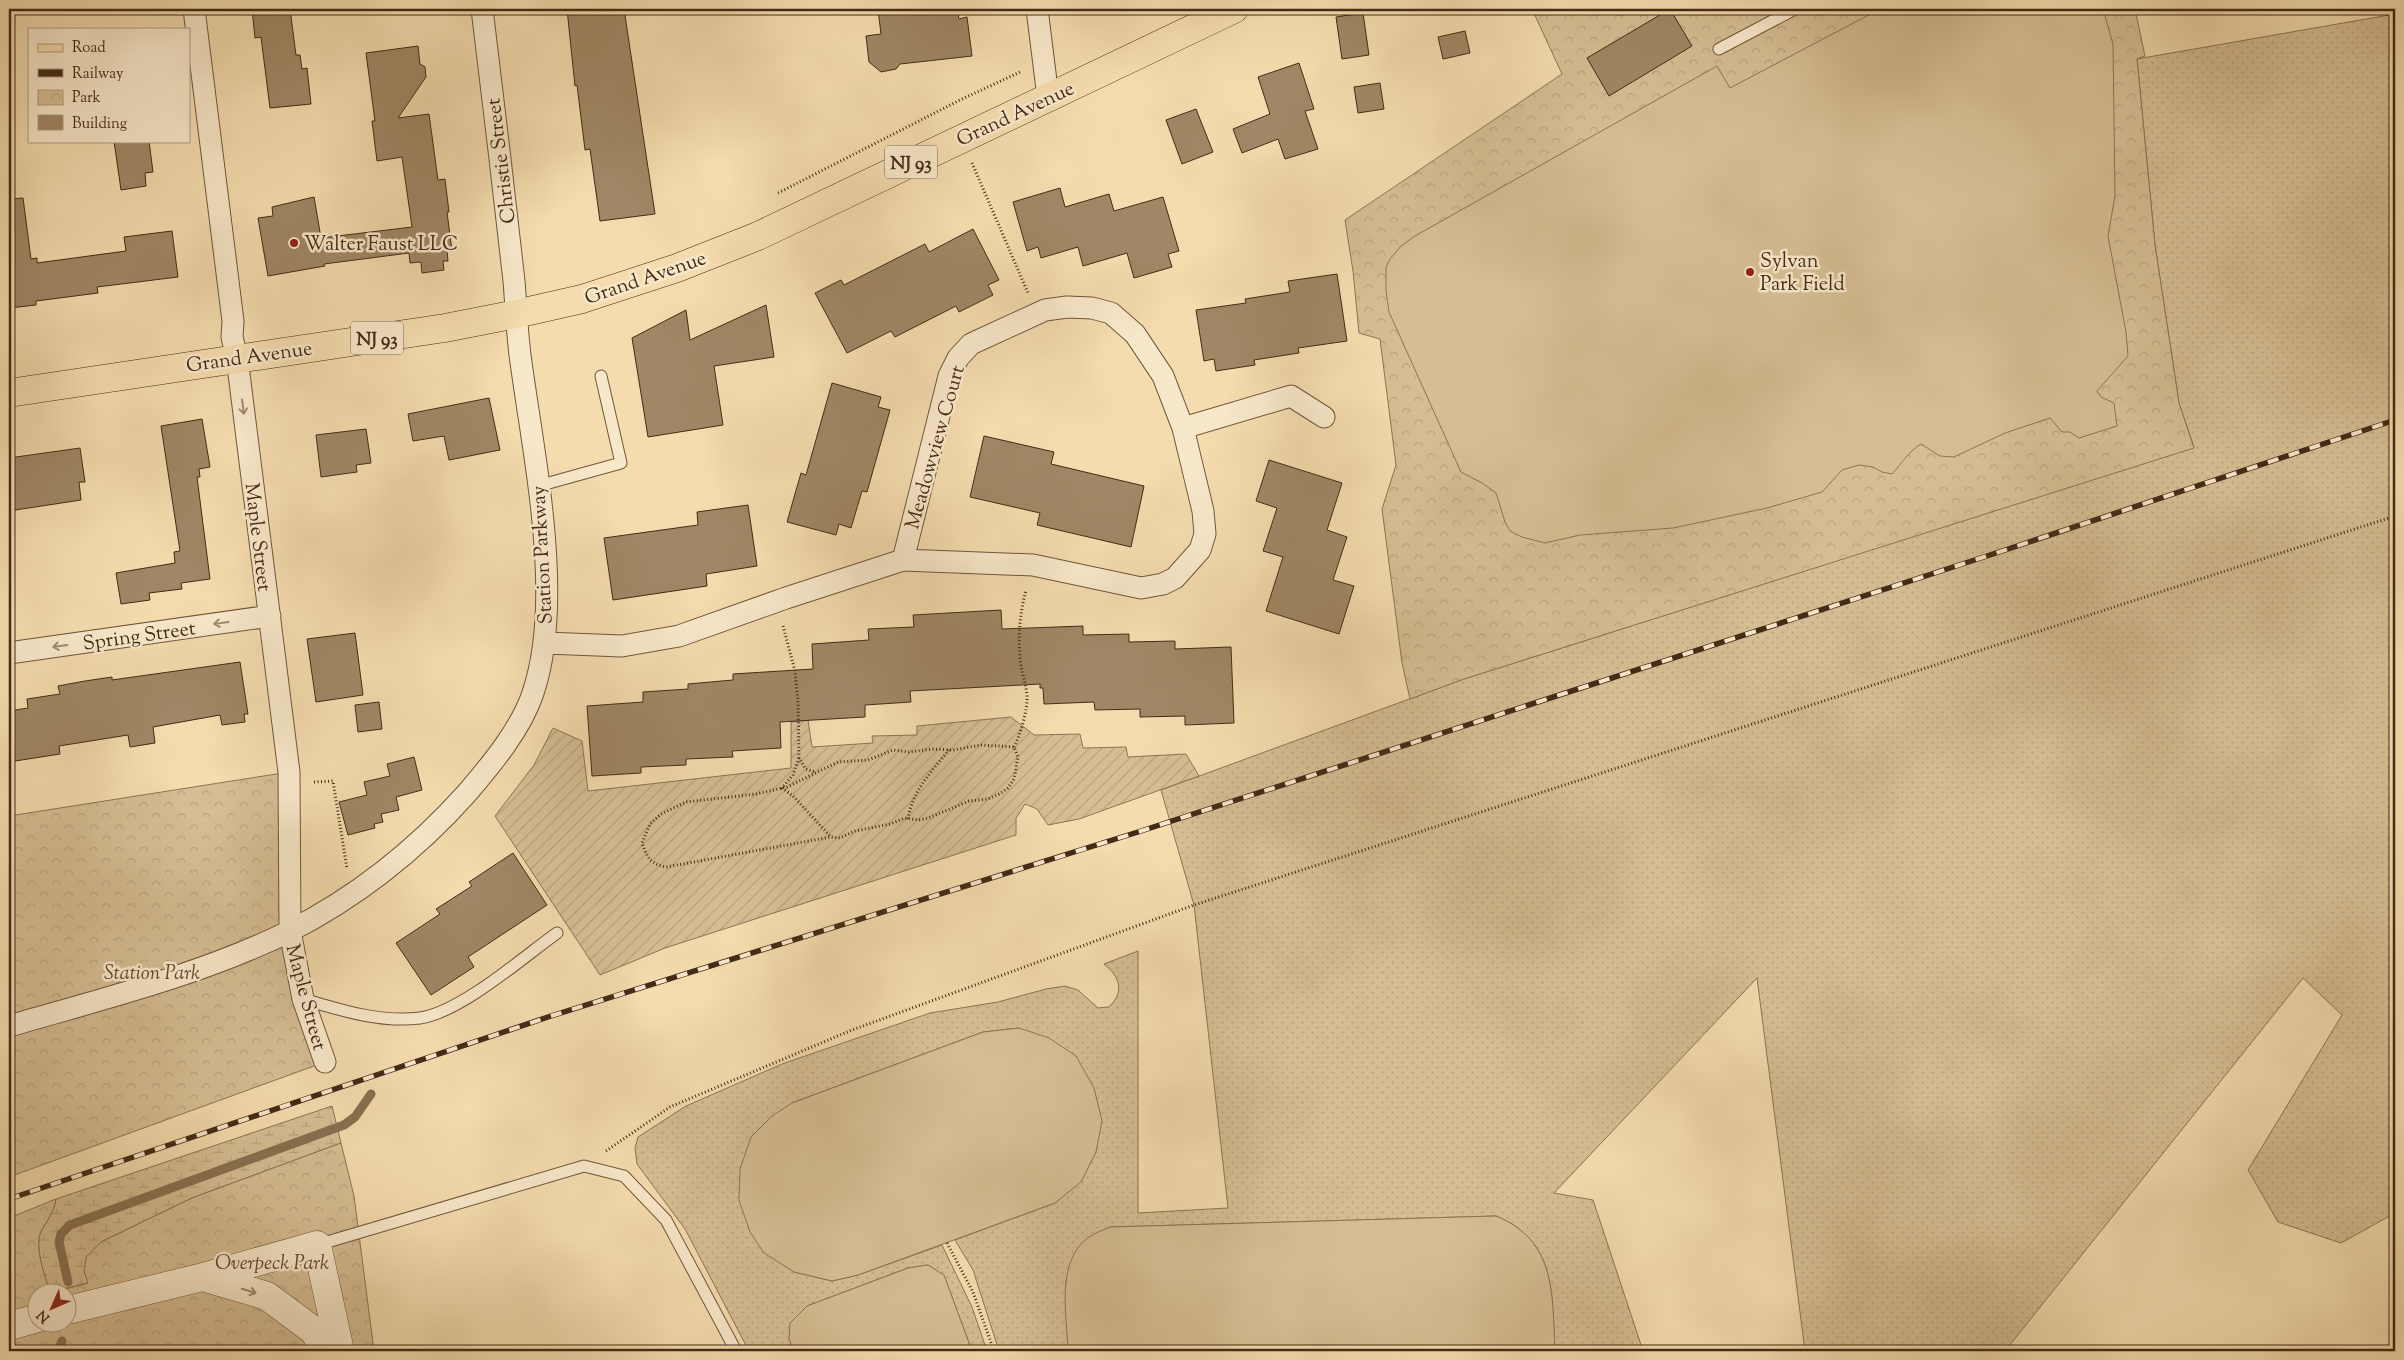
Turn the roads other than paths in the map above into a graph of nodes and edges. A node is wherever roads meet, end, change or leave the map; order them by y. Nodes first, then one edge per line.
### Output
1 (194, 9) edge
2 (482, 9) edge
3 (1037, 9) edge
4 (1234, 9) edge
5 (1795, 9) edge
6 (1719, 50) dead end
7 (1048, 97) junction
8 (516, 314) junction
9 (237, 358) junction
10 (601, 376) dead end
11 (9, 393) edge
12 (1324, 417) dead end
13 (1183, 428) junction
14 (538, 486) junction
15 (903, 560) junction
16 (270, 616) junction
17 (545, 643) junction
18 (9, 653) edge
19 (290, 931) junction
20 (556, 934) dead end
21 (303, 999) junction
22 (9, 1026) edge
23 (325, 1062) dead end
24 (317, 1245) junction
25 (202, 1277) junction
26 (78, 1308) edge
27 (28, 1321) edge
28 (9, 1326) edge
29 (326, 1351) edge
30 (340, 1351) edge
31 (736, 1351) edge

1 - 9 street, Maple Street
2 - 8 street, Christie Street
3 - 7 street
4 - 7 main road, Grand Avenue / NJ 93
5 - 6 lane
7 - 8 main road, Grand Avenue / NJ 93
8 - 9 main road, Grand Avenue / NJ 93
8 - 14 street, Station Parkway
9 - 11 main road, Grand Avenue / NJ 93
9 -> 16 street, Maple Street
10 - 14 lane
12 - 13 street
13 - 15 street, Meadowview Court
13 - 15 street, Meadowview Court
14 - 17 street, Station Parkway
15 - 17 street, Meadowview Court
16 -> 18 street, Spring Street
16 - 19 street, Maple Street
17 - 19 street, Station Parkway
19 - 21 street, Maple Street
19 - 22 street, Station Parkway
20 - 21 lane
21 - 23 street, Maple Street
24 - 25 street
24 - 30 street
24 - 31 lane
25 - 26 street
25 -> 29 street
27 - 28 street

